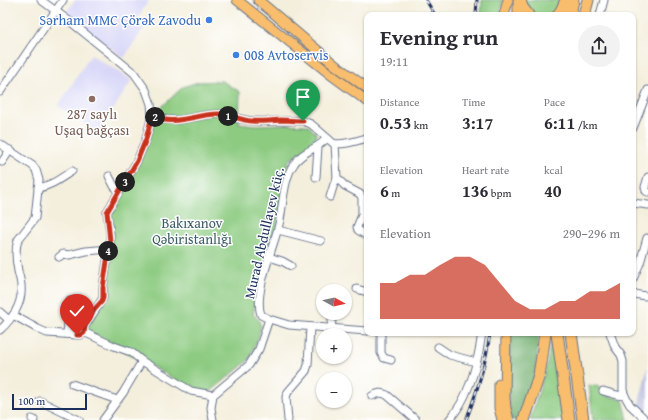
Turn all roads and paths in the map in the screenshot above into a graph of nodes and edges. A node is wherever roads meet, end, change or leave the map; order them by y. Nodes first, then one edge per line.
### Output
1 (41, 0) edge
2 (63, 0) edge
3 (237, 0) edge
4 (258, 0) edge
5 (508, 0) edge
6 (519, 0) edge
7 (566, 0) edge
8 (573, 0) edge
9 (588, 0) edge
10 (604, 0) edge
11 (56, 10) junction
12 (505, 12) edge
13 (518, 12) edge
14 (526, 12) edge
15 (560, 12) edge
16 (571, 12) edge
17 (585, 12) edge
18 (601, 12) edge
19 (364, 86) edge
20 (648, 90) edge
21 (0, 92) edge
22 (364, 99) edge
23 (152, 116) junction
24 (636, 120) edge
25 (327, 138) junction
26 (364, 139) edge
27 (0, 144) edge
28 (335, 144) junction
29 (318, 147) junction
30 (10, 150) junction
31 (2, 162) dead end
32 (72, 171) dead end
33 (109, 176) dead end
34 (316, 177) dead end
35 (648, 177) edge
36 (337, 178) junction
37 (38, 188) junction
38 (119, 191) junction
39 (648, 192) edge
40 (330, 197) dead end
41 (636, 203) edge
42 (648, 205) edge
43 (364, 216) edge
44 (278, 230) junction
45 (364, 234) edge
46 (647, 238) dead end
47 (321, 241) dead end
48 (109, 249) junction
49 (59, 256) dead end
50 (269, 257) junction
51 (292, 266) dead end
52 (636, 273) edge
53 (357, 289) dead end
54 (364, 291) edge
55 (636, 294) edge
56 (646, 296) dead end
57 (70, 301) dead end
58 (0, 312) edge
59 (11, 318) junction
60 (269, 319) junction
61 (332, 320) edge
62 (310, 327) junction
63 (331, 328) joint
64 (0, 330) edge
65 (352, 330) edge
66 (364, 331) edge
67 (84, 333) junction
68 (67, 334) junction
69 (381, 336) edge
70 (481, 336) edge
71 (500, 336) edge
72 (506, 336) edge
73 (545, 336) edge
74 (557, 336) edge
75 (572, 336) edge
76 (611, 336) edge
77 (438, 347) dead end
78 (391, 360) dead end
79 (142, 361) junction
80 (476, 362) junction
81 (72, 384) dead end
82 (603, 391) dead end
83 (213, 395) junction
84 (372, 396) dead end
85 (625, 396) junction
86 (117, 400) junction
87 (40, 401) dead end
88 (79, 420) edge
89 (103, 420) edge
90 (213, 420) edge
91 (288, 420) edge
92 (416, 420) edge
93 (449, 420) edge
94 (502, 420) edge
95 (509, 420) edge
96 (524, 420) edge
97 (569, 420) edge
98 (583, 420) edge
99 (646, 420) edge

1 - 11 street
2 - 11 street
3 - 22 main road
4 - 19 main road
5 - 12 main road
6 - 13 main road
6 - 14 highway
7 - 15 highway
8 - 16 highway
9 - 17 highway
10 - 18 street
11 - 21 street
11 - 23 street
20 - 24 street
23 - 25 street
23 - 38 street
25 - 28 street
25 - 29 street, Murad Abdullayev küç.
26 - 28 street
27 - 30 street
28 - 36 street
29 - 34 street
29 - 44 street, Murad Abdullayev küç.
30 - 31 street
30 - 37 street
32 - 37 street
33 - 38 street
35 - 39 street
36 - 40 street
36 - 43 street
37 - 59 street
38 - 48 street
41 - 42 street
43 - 45 street
44 - 47 street
44 - 50 street, Murad Abdullayev küç.
46 - 52 street
48 - 49 street
48 - 67 street
50 - 51 street
50 - 60 street, Murad Abdullayev küç.
53 - 54 street
55 - 56 street
57 - 68 street
58 - 59 street
59 - 64 street
59 - 68 street
60 - 62 street
60 - 83 street
61 - 63 street
62 - 63 street
62 - 91 street
65 - 66 street
67 - 68 street
67 - 79 street
69 - 78 street
70 - 80 street
71 - 94 main road
72 - 95 main road
73 - 96 highway
74 - 97 highway
75 - 98 highway
76 - 85 street
77 - 80 street
79 - 83 street
79 - 86 street
80 - 93 street
81 - 86 street
82 - 85 street
83 - 90 street
84 - 92 street
85 - 99 street
86 - 89 street
87 - 88 street

